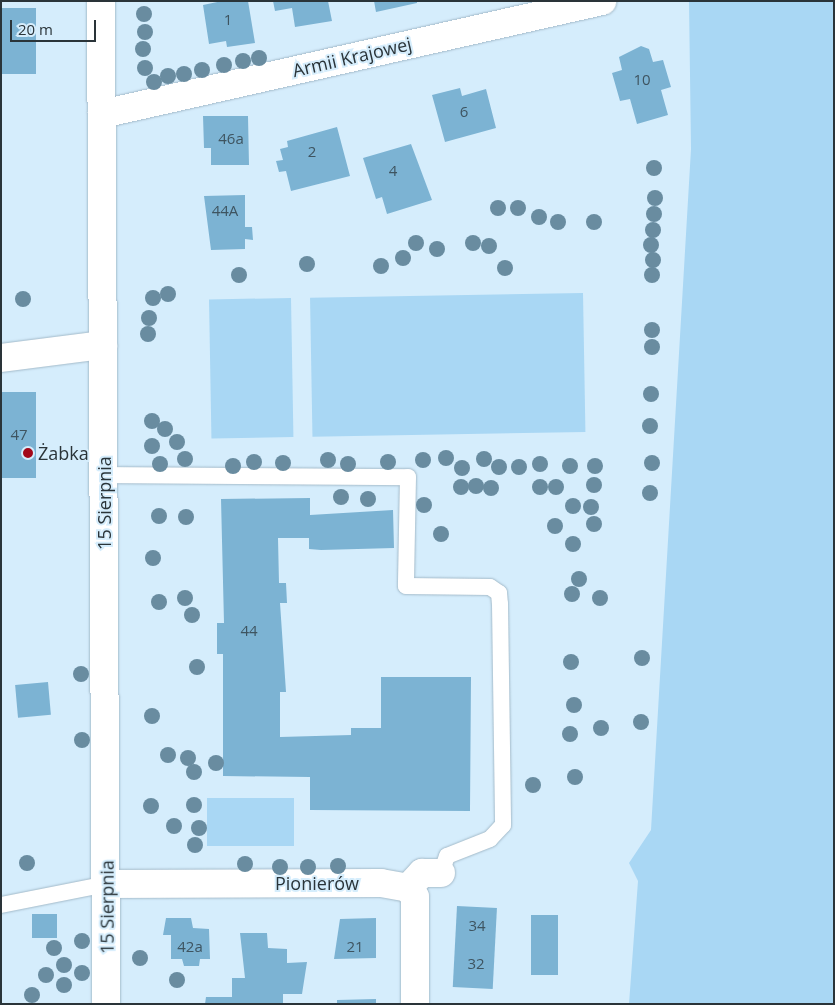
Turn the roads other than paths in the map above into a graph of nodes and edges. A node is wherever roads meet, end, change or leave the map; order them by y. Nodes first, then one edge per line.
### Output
1 (101, 1) edge
2 (602, 1) edge
3 (102, 114) junction
4 (103, 345) junction
5 (1, 358) edge
6 (104, 475) junction
7 (441, 873) joint
8 (107, 884) junction
9 (408, 888) junction
10 (1, 905) edge
11 (106, 1004) edge
12 (416, 1004) edge

1 - 3 street, 15 Sierpnia
2 - 3 street, Armii Krajowej
3 - 4 street, 15 Sierpnia
4 - 5 street
4 - 6 street, 15 Sierpnia
6 - 7 lane
6 - 8 street, 15 Sierpnia
7 - 9 street
8 - 9 street, Pionierów
8 - 10 lane
8 - 11 street, 15 Sierpnia
9 - 12 street

